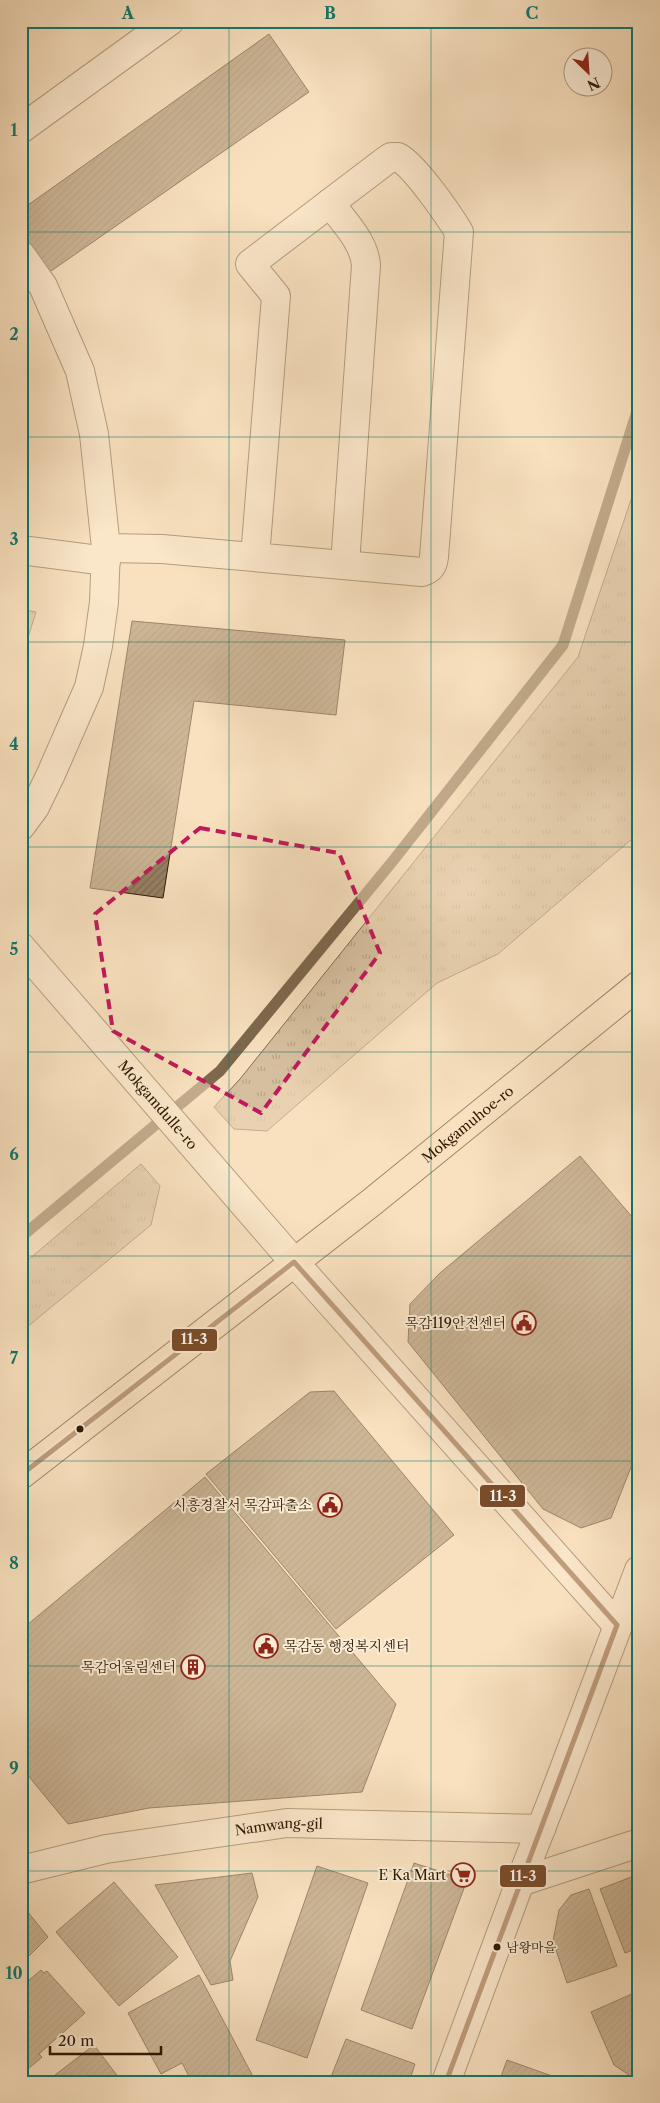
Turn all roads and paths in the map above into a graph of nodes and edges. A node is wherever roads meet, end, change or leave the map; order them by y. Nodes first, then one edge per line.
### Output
1 (170, 21) edge
2 (21, 129) edge
3 (330, 203) junction
4 (21, 255) edge
5 (21, 550) edge
6 (106, 555) junction
7 (255, 557) junction
8 (345, 564) junction
9 (21, 826) edge
10 (21, 947) edge
11 (639, 985) edge
12 (294, 1262) junction
13 (21, 1475) edge
14 (639, 1570) edge
15 (617, 1625) junction
16 (541, 1829) junction
17 (639, 1843) edge
18 (21, 1870) edge
19 (520, 1882) junction
20 (446, 2082) edge

1 - 2 street
3 - 7 street
3 - 8 street
3 - 8 street
4 - 6 street
5 - 6 street
6 - 7 street
6 - 9 street
7 - 8 street
10 - 12 street, Mokgamdulle-ro
11 - 12 main road, Mokgamuhoe-ro
12 - 13 main road, Mokgamuhoe-ro
12 - 15 street
14 - 15 street
15 - 16 street
16 - 18 street, Namwang-gil
16 - 19 street
17 - 19 street
19 - 20 street

